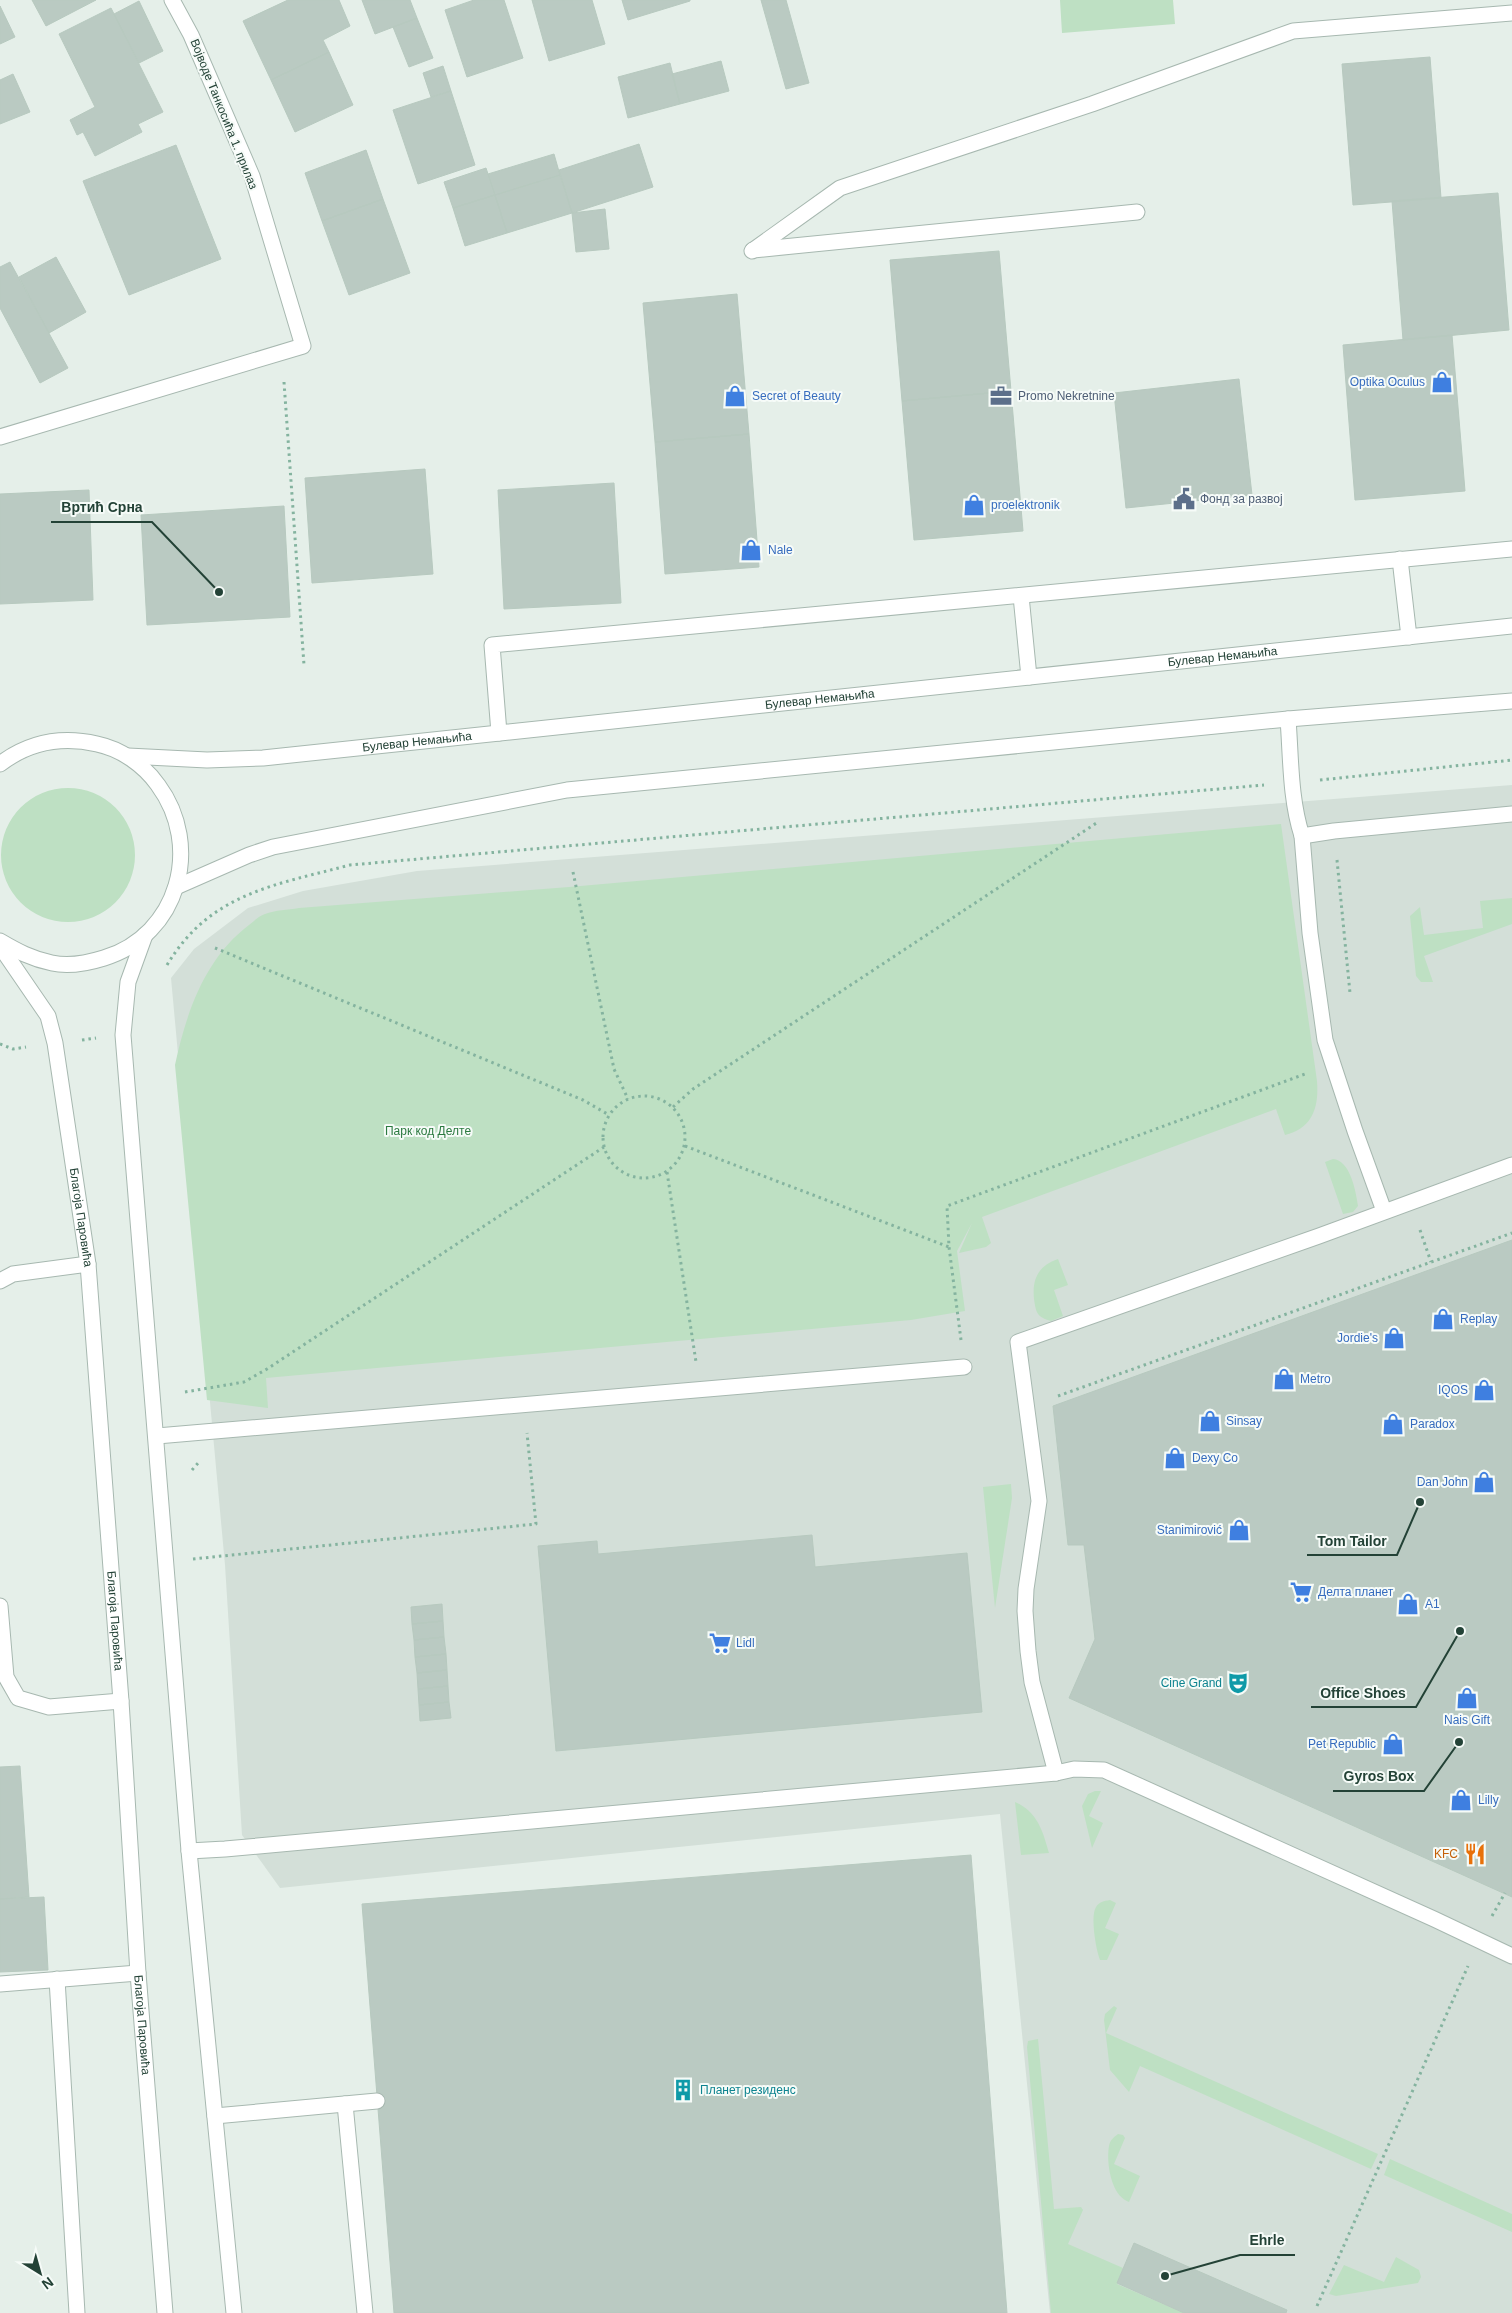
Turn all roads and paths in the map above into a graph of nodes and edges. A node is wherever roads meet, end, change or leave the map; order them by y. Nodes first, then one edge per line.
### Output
1 (172, 0) edge
2 (1512, 13) edge
3 (1138, 212) dead end
4 (282, 353) junction
5 (0, 437) edge
6 (1512, 548) edge
7 (1400, 559) junction
8 (1021, 596) junction
9 (1512, 626) edge
10 (1409, 637) junction
11 (304, 665) dead end
12 (1030, 677) junction
13 (1512, 701) edge
14 (1288, 719) junction
15 (499, 733) junction
16 (128, 756) junction
17 (1512, 760) edge
18 (0, 764) edge
19 (1312, 780) dead end
20 (1272, 784) dead end
21 (1512, 814) edge
22 (1098, 822) dead end
23 (1334, 831) junction
24 (1302, 836) junction
25 (573, 872) dead end
26 (176, 887) junction
27 (145, 935) junction
28 (0, 941) edge
29 (0, 946) edge
30 (215, 948) dead end
31 (166, 966) dead end
32 (1351, 1002) dead end
33 (1325, 1040) junction
34 (0, 1044) edge
35 (12, 1048) dead end
36 (628, 1099) junction
37 (673, 1106) junction
38 (609, 1115) junction
39 (685, 1146) junction
40 (604, 1147) junction
41 (1512, 1165) edge
42 (667, 1172) junction
43 (1411, 1201) junction
44 (1384, 1211) junction
45 (1512, 1233) edge
46 (949, 1247) junction
47 (1431, 1262) junction
48 (88, 1264) junction
49 (0, 1281) edge
50 (962, 1348) dead end
51 (964, 1367) dead end
52 (700, 1390) junction
53 (185, 1392) dead end
54 (1058, 1396) dead end
55 (527, 1428) dead end
56 (157, 1436) junction
57 (192, 1560) dead end
58 (0, 1606) edge
59 (122, 1701) junction
60 (1056, 1773) junction
61 (189, 1850) junction
62 (1505, 1893) dead end
63 (1480, 1940) junction
64 (1512, 1956) edge
65 (138, 1973) junction
66 (57, 1979) junction
67 (0, 1984) edge
68 (377, 2101) dead end
69 (345, 2104) junction
70 (215, 2116) junction
71 (1317, 2306) dead end
72 (77, 2313) edge
73 (165, 2313) edge
74 (234, 2313) edge
75 (365, 2313) edge

1 - 4 street, Војводе Танкосића 1. прилаз
2 - 3 street
4 - 5 street
4 - 11 path
6 - 7 street
7 - 8 street
7 - 10 street
8 - 12 street
8 - 15 street
9 - 10 street, Булевар Немањића
10 - 12 street, Булевар Немањића
12 - 15 street, Булевар Немањића
13 - 14 street
14 - 24 street
14 - 26 street
15 - 16 street, Булевар Немањића
16 - 18 street
16 - 26 street
17 - 19 path
20 - 31 path
21 - 23 street
22 - 37 path
23 - 24 street
23 - 32 path
24 - 33 street
25 - 36 path
26 - 27 street
27 - 28 street
27 - 56 street
29 - 48 street, Благоја Паровића
30 - 38 path
33 - 44 street
33 - 46 path
34 - 35 path
36 - 37 path
36 - 38 path
37 - 39 path
38 - 40 path
39 - 42 path
39 - 46 path
40 - 42 path
40 - 53 path
41 - 43 street
42 - 52 path
43 - 44 street
43 - 47 path
44 - 60 street
45 - 47 path
46 - 50 path
47 - 54 path
48 - 49 street
48 - 59 street, Благоја Паровића
51 - 52 street
52 - 56 street
55 - 57 path
56 - 61 street
58 - 59 street
59 - 65 street, Благоја Паровића
60 - 61 street
60 - 63 street
61 - 70 street
62 - 63 path
63 - 64 street
63 - 71 path
65 - 66 street
65 - 73 street, Благоја Паровића
66 - 67 street
66 - 72 street
68 - 69 street
69 - 70 street
69 - 75 street
70 - 74 street

